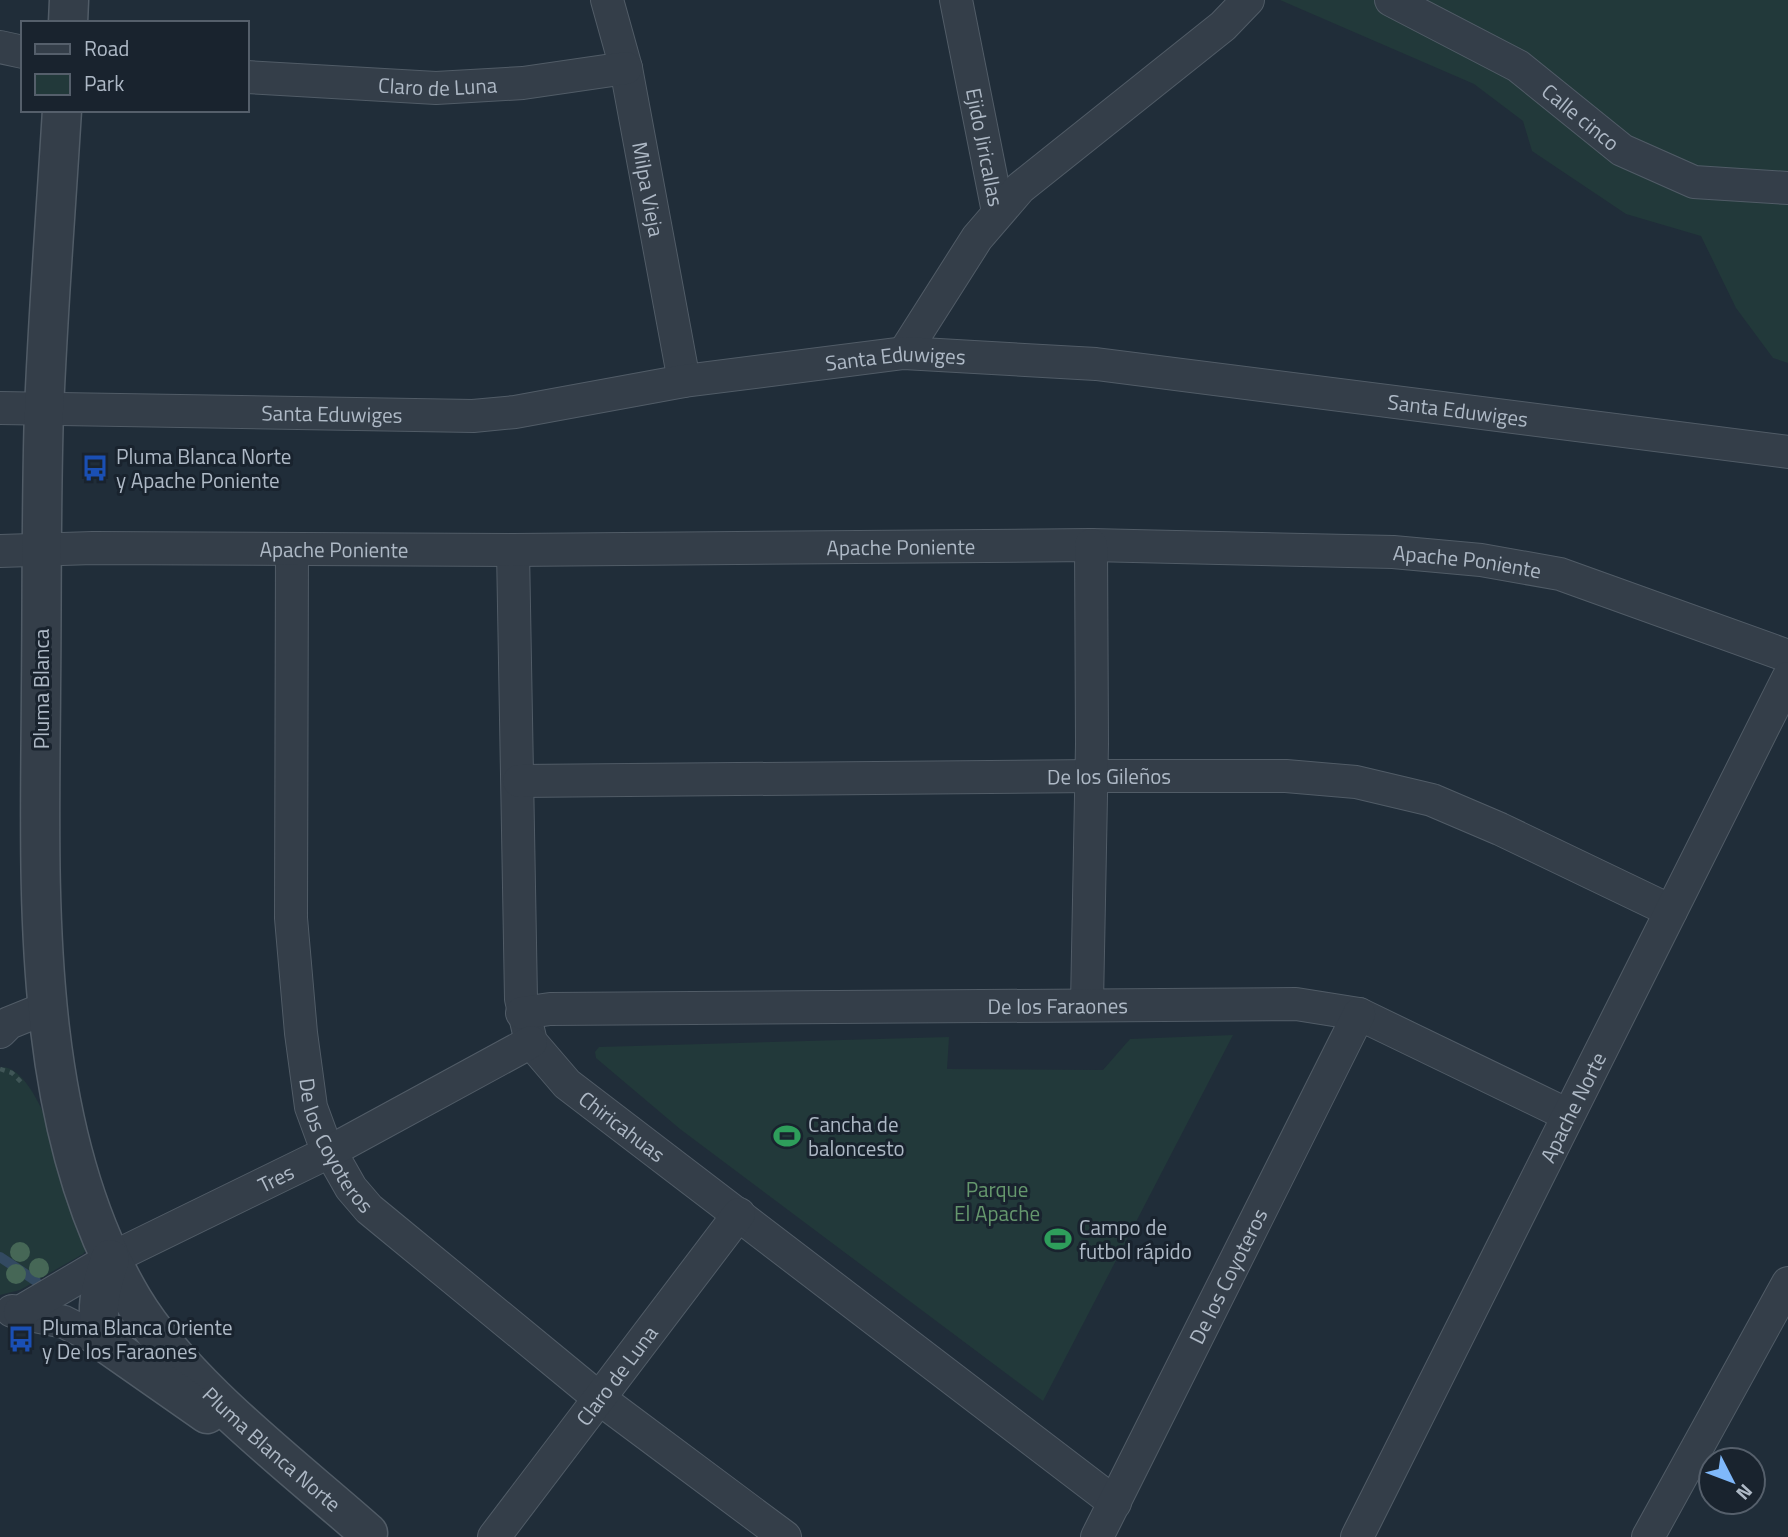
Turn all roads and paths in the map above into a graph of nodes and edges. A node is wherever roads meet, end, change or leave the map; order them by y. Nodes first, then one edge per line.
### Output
1 (69, 0) edge
2 (607, 0) edge
3 (956, 0) edge
4 (1248, 0) edge
5 (1391, 0) edge
6 (68, 21) edge
7 (0, 47) edge
8 (21, 52) edge
9 (626, 68) junction
10 (248, 77) edge
11 (62, 112) edge
12 (1788, 188) edge
13 (998, 212) junction
14 (904, 353) junction
15 (684, 381) junction
16 (0, 408) edge
17 (44, 409) junction
18 (1788, 452) edge
19 (1091, 545) junction
20 (292, 549) junction
21 (42, 550) junction
22 (513, 550) junction
23 (0, 551) edge
24 (1788, 656) edge
25 (1788, 678) edge
26 (1092, 776) junction
27 (519, 781) junction
28 (1671, 911) junction
29 (1087, 1004) junction
30 (46, 1008) junction
31 (1359, 1014) junction
32 (527, 1027) junction
33 (0, 1032) edge
34 (1568, 1115) junction
35 (329, 1152) junction
36 (739, 1214) junction
37 (110, 1259) junction
38 (1788, 1283) edge
39 (10, 1311) edge
40 (104, 1342) junction
41 (600, 1399) junction
42 (1115, 1503) junction
43 (371, 1535) edge
44 (494, 1537) edge
45 (785, 1537) edge
46 (1097, 1537) edge
47 (1357, 1537) edge
48 (1647, 1537) edge

1 - 6 street
2 - 9 street, Milpa Vieja
3 - 13 street, Ejido Jiricallas
4 - 13 street
5 - 12 street, Calle cinco
7 - 8 street
9 - 10 street, Claro de Luna
9 - 15 street, Milpa Vieja
11 - 17 street, Pluma Blanca
13 - 14 street, Ejido Jiricallas
14 - 15 street, Santa Eduwiges
14 - 18 street, Santa Eduwiges
15 - 17 street, Santa Eduwiges
16 - 17 street, Santa Eduwiges
17 - 21 street, Pluma Blanca
19 - 22 street, Apache Poniente
19 - 24 street, Apache Poniente
19 - 26 street
20 - 21 street, Apache Poniente
20 - 22 street, Apache Poniente
20 - 35 street, De los Coyoteros
21 - 23 street, Apache Poniente
21 - 30 street, Pluma Blanca
22 - 27 street
25 - 28 street, Apache Norte
26 - 27 street, De los Gileños
26 - 28 street, De los Gileños
26 - 29 street
27 - 32 street
28 - 34 street, Apache Norte
29 - 31 street, De los Faraones
29 - 32 street, De los Faraones
30 - 33 street
30 - 37 street, Pluma Blanca
31 - 34 street, De los Faraones
31 - 42 street, De los Coyoteros
32 - 35 street, Tres
32 - 36 street, Chiricahuas
34 - 47 street, Apache Norte
35 - 37 street, Tres
35 - 41 street, De los Coyoteros
36 - 41 street, Claro de Luna
36 - 42 street, Chiricahuas
37 - 39 street, Tres
37 - 40 street
37 - 43 street, Pluma Blanca Norte
38 - 48 street
39 - 40 street, Pluma Blanca Norte
40 - 43 street, Pluma Blanca Norte
41 - 44 street, Claro de Luna
41 - 45 street, De los Coyoteros
42 - 46 street, De los Coyoteros

